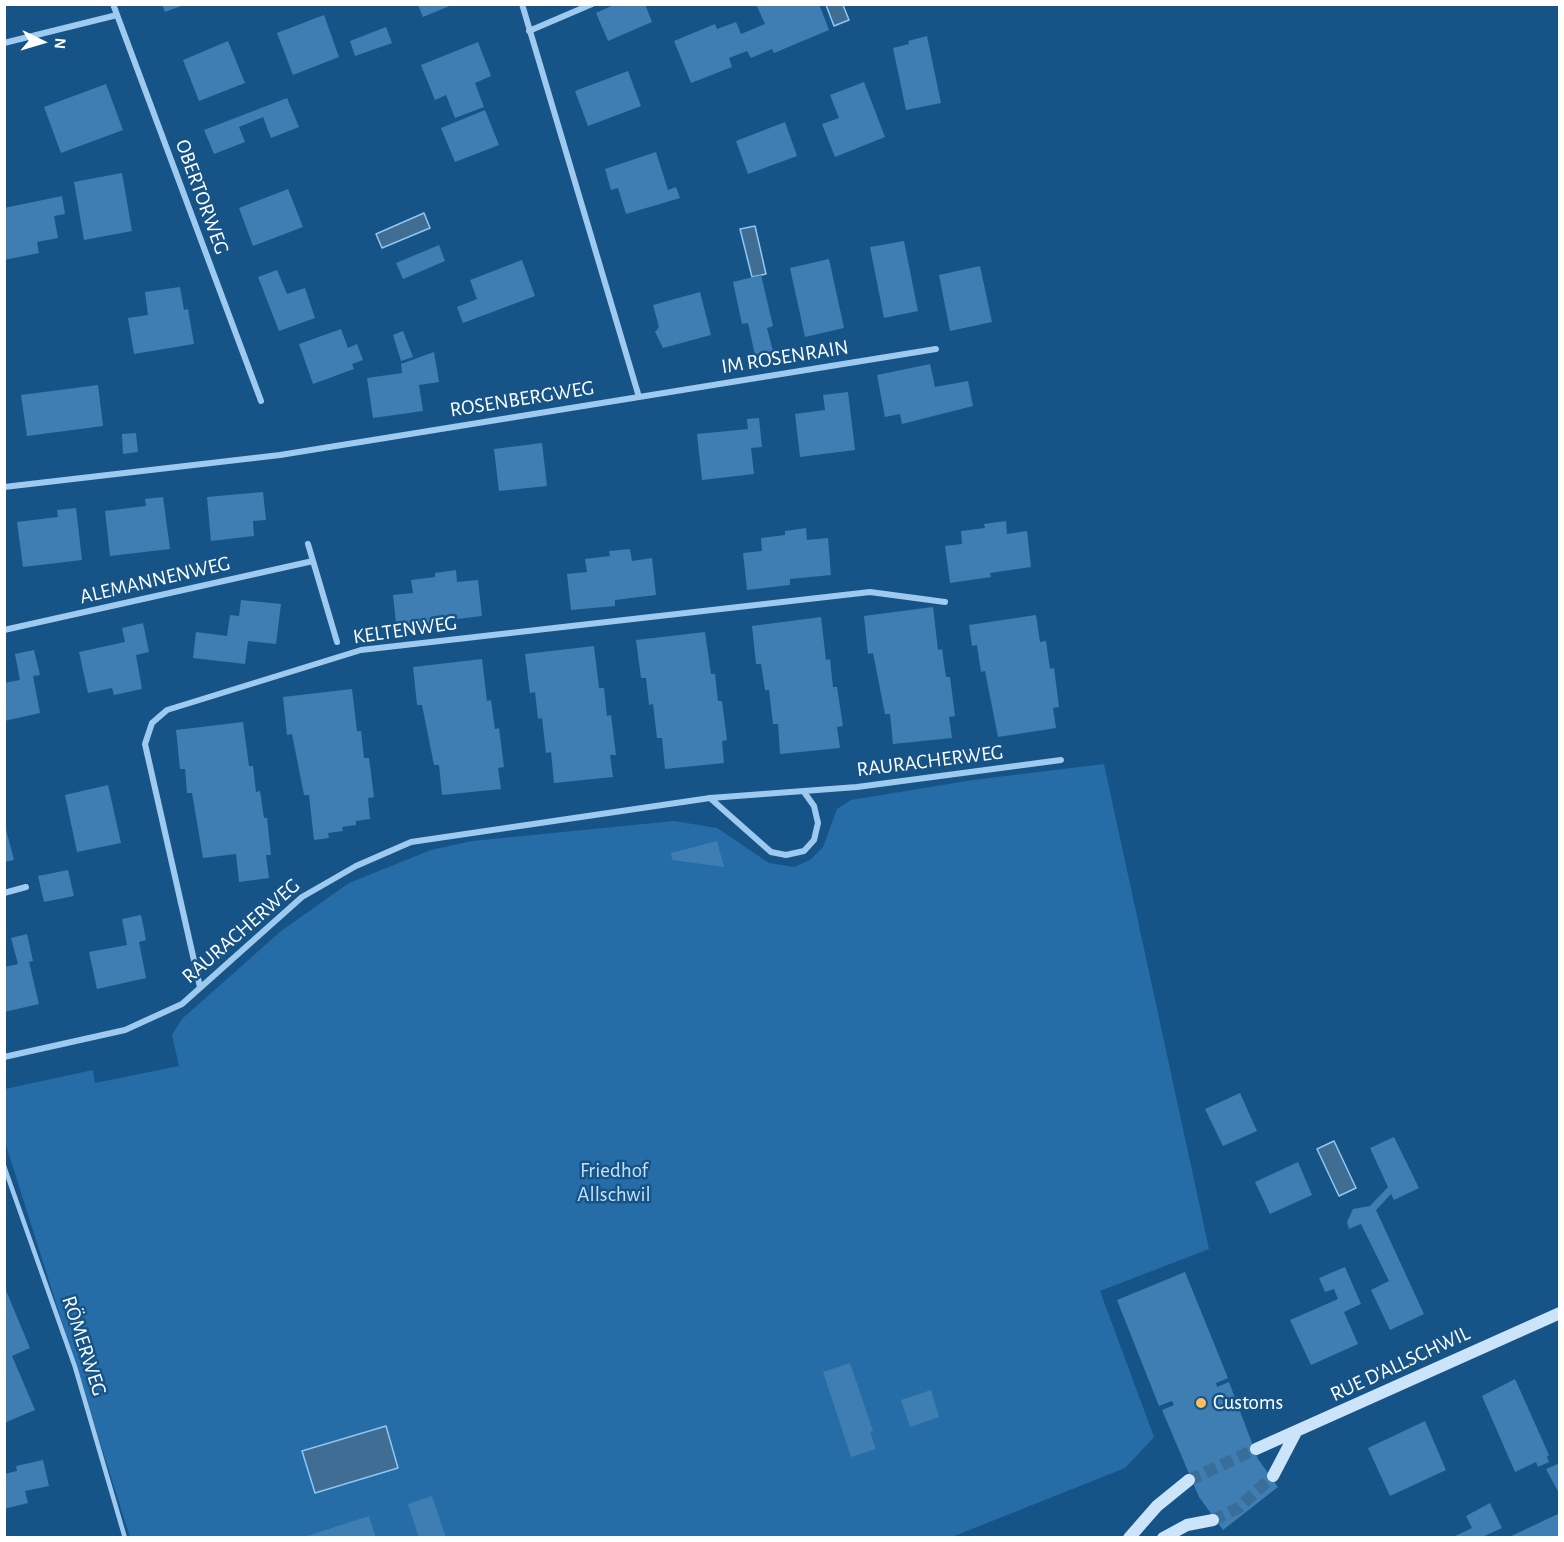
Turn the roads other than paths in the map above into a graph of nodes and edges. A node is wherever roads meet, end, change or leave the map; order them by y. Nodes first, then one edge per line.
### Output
1 (113, 4) edge
2 (522, 4) edge
3 (592, 4) edge
4 (117, 15) junction
5 (529, 31) junction
6 (4, 43) edge
7 (936, 349) dead end
8 (639, 397) junction
9 (261, 401) dead end
10 (4, 487) edge
11 (308, 544) dead end
12 (313, 561) junction
13 (945, 603) dead end
14 (4, 630) edge
15 (336, 642) dead end
16 (1061, 760) dead end
17 (804, 792) junction
18 (710, 798) junction
19 (26, 887) dead end
20 (4, 893) edge
21 (200, 987) junction
22 (4, 1057) edge
23 (4, 1167) edge
24 (1560, 1313) edge
25 (1295, 1434) junction
26 (1256, 1449) tunnel mouth
27 (1273, 1476) tunnel mouth
28 (1189, 1480) tunnel mouth
29 (1213, 1520) tunnel mouth
30 (125, 1538) edge
31 (1129, 1538) edge
32 (1162, 1538) edge

1 - 4 street, OBERTORWEG
2 - 5 street
3 - 5 street
4 - 6 street
4 - 9 street, OBERTORWEG
5 - 8 street
7 - 8 street, IM ROSENRAIN
8 - 10 street, ROSENBERGWEG
11 - 12 street
12 - 14 street, ALEMANNENWEG
12 - 15 street
13 - 21 street, KELTENWEG
16 - 17 street, RAURACHERWEG
17 - 18 street, RAURACHERWEG
17 - 18 street
18 - 21 street, RAURACHERWEG
19 - 20 street
21 - 22 street, RAURACHERWEG
23 - 30 lane, RÖMERWEG
24 - 25 main road, RUE D'ALLSCHWIL
25 - 26 main road, RUE D'ALLSCHWIL
25 - 27 main road
28 - 31 main road
29 - 32 main road

